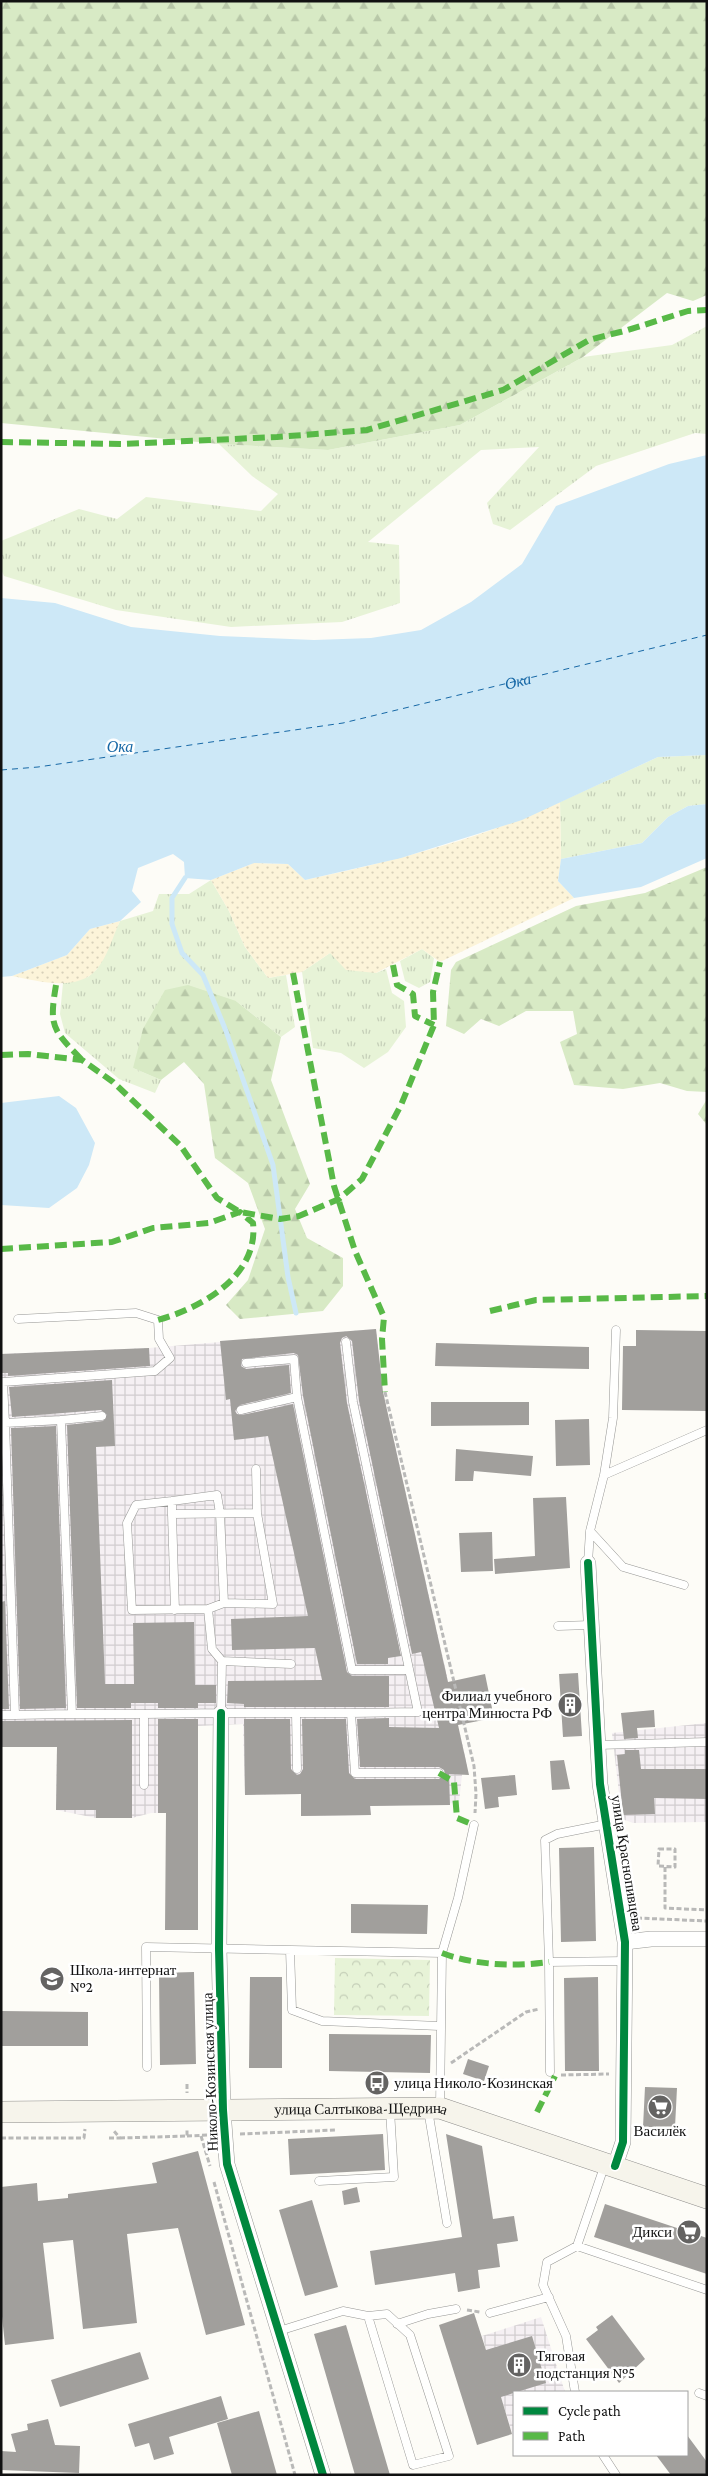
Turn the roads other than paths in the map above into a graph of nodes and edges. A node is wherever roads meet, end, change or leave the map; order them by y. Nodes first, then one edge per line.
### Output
1 (18, 1319) dead end
2 (616, 1330) dead end
3 (346, 1342) dead end
4 (246, 1364) dead end
5 (2, 1382) edge
6 (297, 1397) junction
7 (241, 1410) dead end
8 (102, 1416) dead end
9 (61, 1420) junction
10 (3, 1423) edge
11 (707, 1430) edge
12 (256, 1469) dead end
13 (604, 1475) junction
14 (172, 1500) junction
15 (220, 1513) junction
16 (257, 1513) junction
17 (172, 1514) junction
18 (590, 1531) junction
19 (588, 1563) joint
20 (684, 1585) dead end
21 (224, 1603) junction
22 (175, 1610) junction
23 (208, 1610) junction
24 (591, 1625) junction
25 (558, 1626) dead end
26 (222, 1661) junction
27 (292, 1664) dead end
28 (409, 1670) junction
29 (221, 1713) junction
30 (296, 1713) junction
31 (351, 1713) junction
32 (72, 1714) junction
33 (144, 1714) junction
34 (1, 1715) edge
35 (14, 1715) junction
36 (707, 1742) edge
37 (598, 1744) junction
38 (297, 1769) dead end
39 (439, 1773) dead end
40 (144, 1786) dead end
41 (606, 1824) junction
42 (474, 1825) road end
43 (707, 1939) edge
44 (625, 1942) junction
45 (219, 1949) junction
46 (290, 1950) junction
47 (442, 1953) junction
48 (625, 1961) junction
49 (549, 1962) junction
50 (440, 2026) junction
51 (147, 2068) dead end
52 (550, 2072) road end
53 (390, 2108) junction
54 (434, 2108) junction
55 (223, 2110) junction
56 (1, 2112) edge
57 (610, 2165) junction
58 (319, 2181) dead end
59 (707, 2198) edge
60 (447, 2223) dead end
61 (577, 2246) junction
62 (707, 2290) edge
63 (549, 2298) junction
64 (456, 2309) road end
65 (490, 2313) road end
66 (368, 2316) junction
67 (397, 2324) junction
68 (279, 2331) junction
69 (575, 2391) edge
70 (604, 2456) edge
71 (323, 2475) edge
72 (616, 2475) edge

1 - 5 lane
2 - 13 lane
3 - 28 lane
4 - 6 lane
5 - 10 lane
6 - 7 lane
6 - 28 lane
8 - 9 lane
9 - 10 lane
9 - 32 lane
10 - 35 lane
11 - 13 lane
12 - 16 lane
13 - 18 lane
14 - 15 lane
14 - 17 lane
14 - 22 lane
15 - 16 lane
15 - 17 lane
15 - 21 lane
16 - 21 lane
17 - 22 lane
18 - 19 lane
18 - 20 lane
19 - 24 street, улица Краснопивцева
21 - 23 lane
22 - 23 lane
23 - 26 lane
24 - 25 lane
24 - 37 street, улица Краснопивцева
26 - 27 lane
26 - 29 lane
28 - 31 lane
29 - 30 lane
29 - 33 lane
29 - 45 street, Николо-Козинская улица
30 - 31 lane
30 - 38 lane
31 - 39 lane
32 - 33 lane
32 - 35 lane
33 - 40 lane
34 - 35 lane
36 - 37 lane
37 - 41 street, улица Краснопивцева
41 - 44 street, улица Краснопивцева
41 - 49 lane
42 - 47 lane
43 - 44 street
44 - 48 street, улица Краснопивцева
45 - 46 lane
45 - 51 lane
45 - 55 street, Николо-Козинская улица
46 - 47 lane
46 - 50 lane
47 - 50 lane
48 - 49 lane
48 - 57 street, улица Краснопивцева
49 - 52 lane
50 - 54 lane
53 - 54 main road, улица Салтыкова-Щедрина
53 - 55 main road, улица Салтыкова-Щедрина
53 - 58 lane
54 - 57 main road, улица Салтыкова-Щедрина
54 - 60 lane
55 - 56 main road, улица Салтыкова-Щедрина
55 - 68 street, Николо-Козинская улица
57 - 59 main road, улица Салтыкова-Щедрина
57 - 61 lane
61 - 62 lane
61 - 63 lane
63 - 65 lane
63 - 69 lane
64 - 67 lane
66 - 67 lane
66 - 67 lane
66 - 68 lane
68 - 71 street, Николо-Козинская улица
70 - 72 lane

